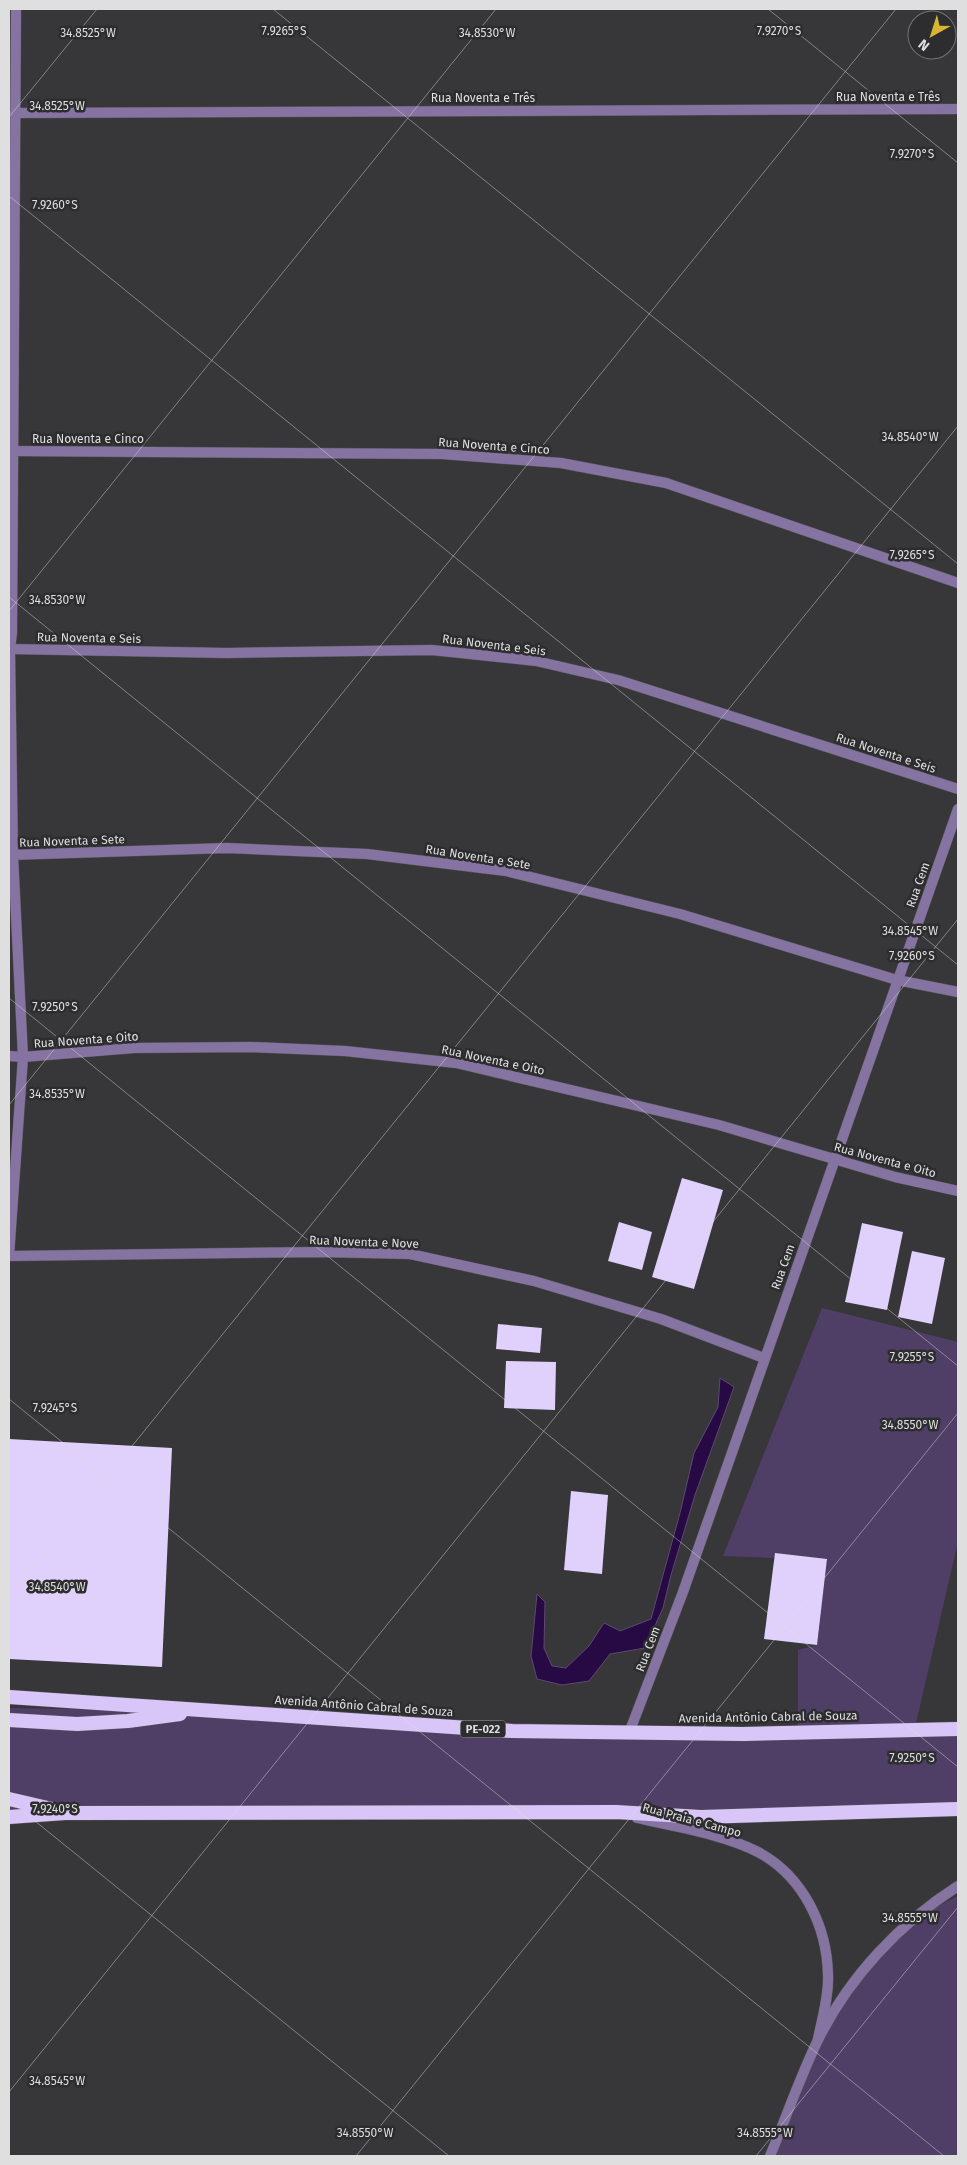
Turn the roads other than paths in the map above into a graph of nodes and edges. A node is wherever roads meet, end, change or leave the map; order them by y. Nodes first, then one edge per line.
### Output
1 (16, 9) edge
2 (958, 109) edge
3 (12, 113) edge
4 (11, 451) edge
5 (958, 583) edge
6 (9, 649) edge
7 (958, 789) edge
8 (958, 809) edge
9 (11, 855) edge
10 (897, 980) junction
11 (958, 992) edge
12 (9, 1056) edge
13 (23, 1057) junction
14 (835, 1160) junction
15 (958, 1192) edge
16 (9, 1256) edge
17 (764, 1358) junction
18 (9, 1697) edge
19 (208, 1709) junction
20 (9, 1720) edge
21 (958, 1729) edge
22 (629, 1733) junction
23 (9, 1799) edge
24 (958, 1809) edge
25 (616, 1812) junction
26 (65, 1813) junction
27 (9, 1817) edge
28 (958, 1886) edge
29 (818, 2039) junction
30 (770, 2156) edge

1 - 3 street
2 - 3 street, Rua Noventa e Três
3 - 4 street
4 - 5 street, Rua Noventa e Cinco
4 - 6 street
6 - 7 street, Rua Noventa e Seis
6 - 9 street
8 - 10 street, Rua Cem
9 - 10 street, Rua Noventa e Sete
9 - 13 street
10 - 11 street, Rua Noventa e Sete
10 - 14 street, Rua Cem
12 - 13 street, Rua Noventa e Oito
13 - 14 street, Rua Noventa e Oito
13 - 16 street
14 - 15 street, Rua Noventa e Oito
14 - 17 street, Rua Cem
16 - 17 street, Rua Noventa e Nove
17 - 22 street, Rua Cem
18 - 19 highway, Avenida Antônio Cabral de Souza / PE-022
19 - 20 highway
19 - 22 highway, Avenida Antônio Cabral de Souza / PE-022
21 - 22 highway, Avenida Antônio Cabral de Souza / PE-022
23 - 26 highway
24 - 25 highway
25 - 26 highway
25 - 29 street, Rua Praia e Campo
26 - 27 highway
28 - 29 street, Rua Praia e Campo
29 - 30 street, Rua Praia e Campo

